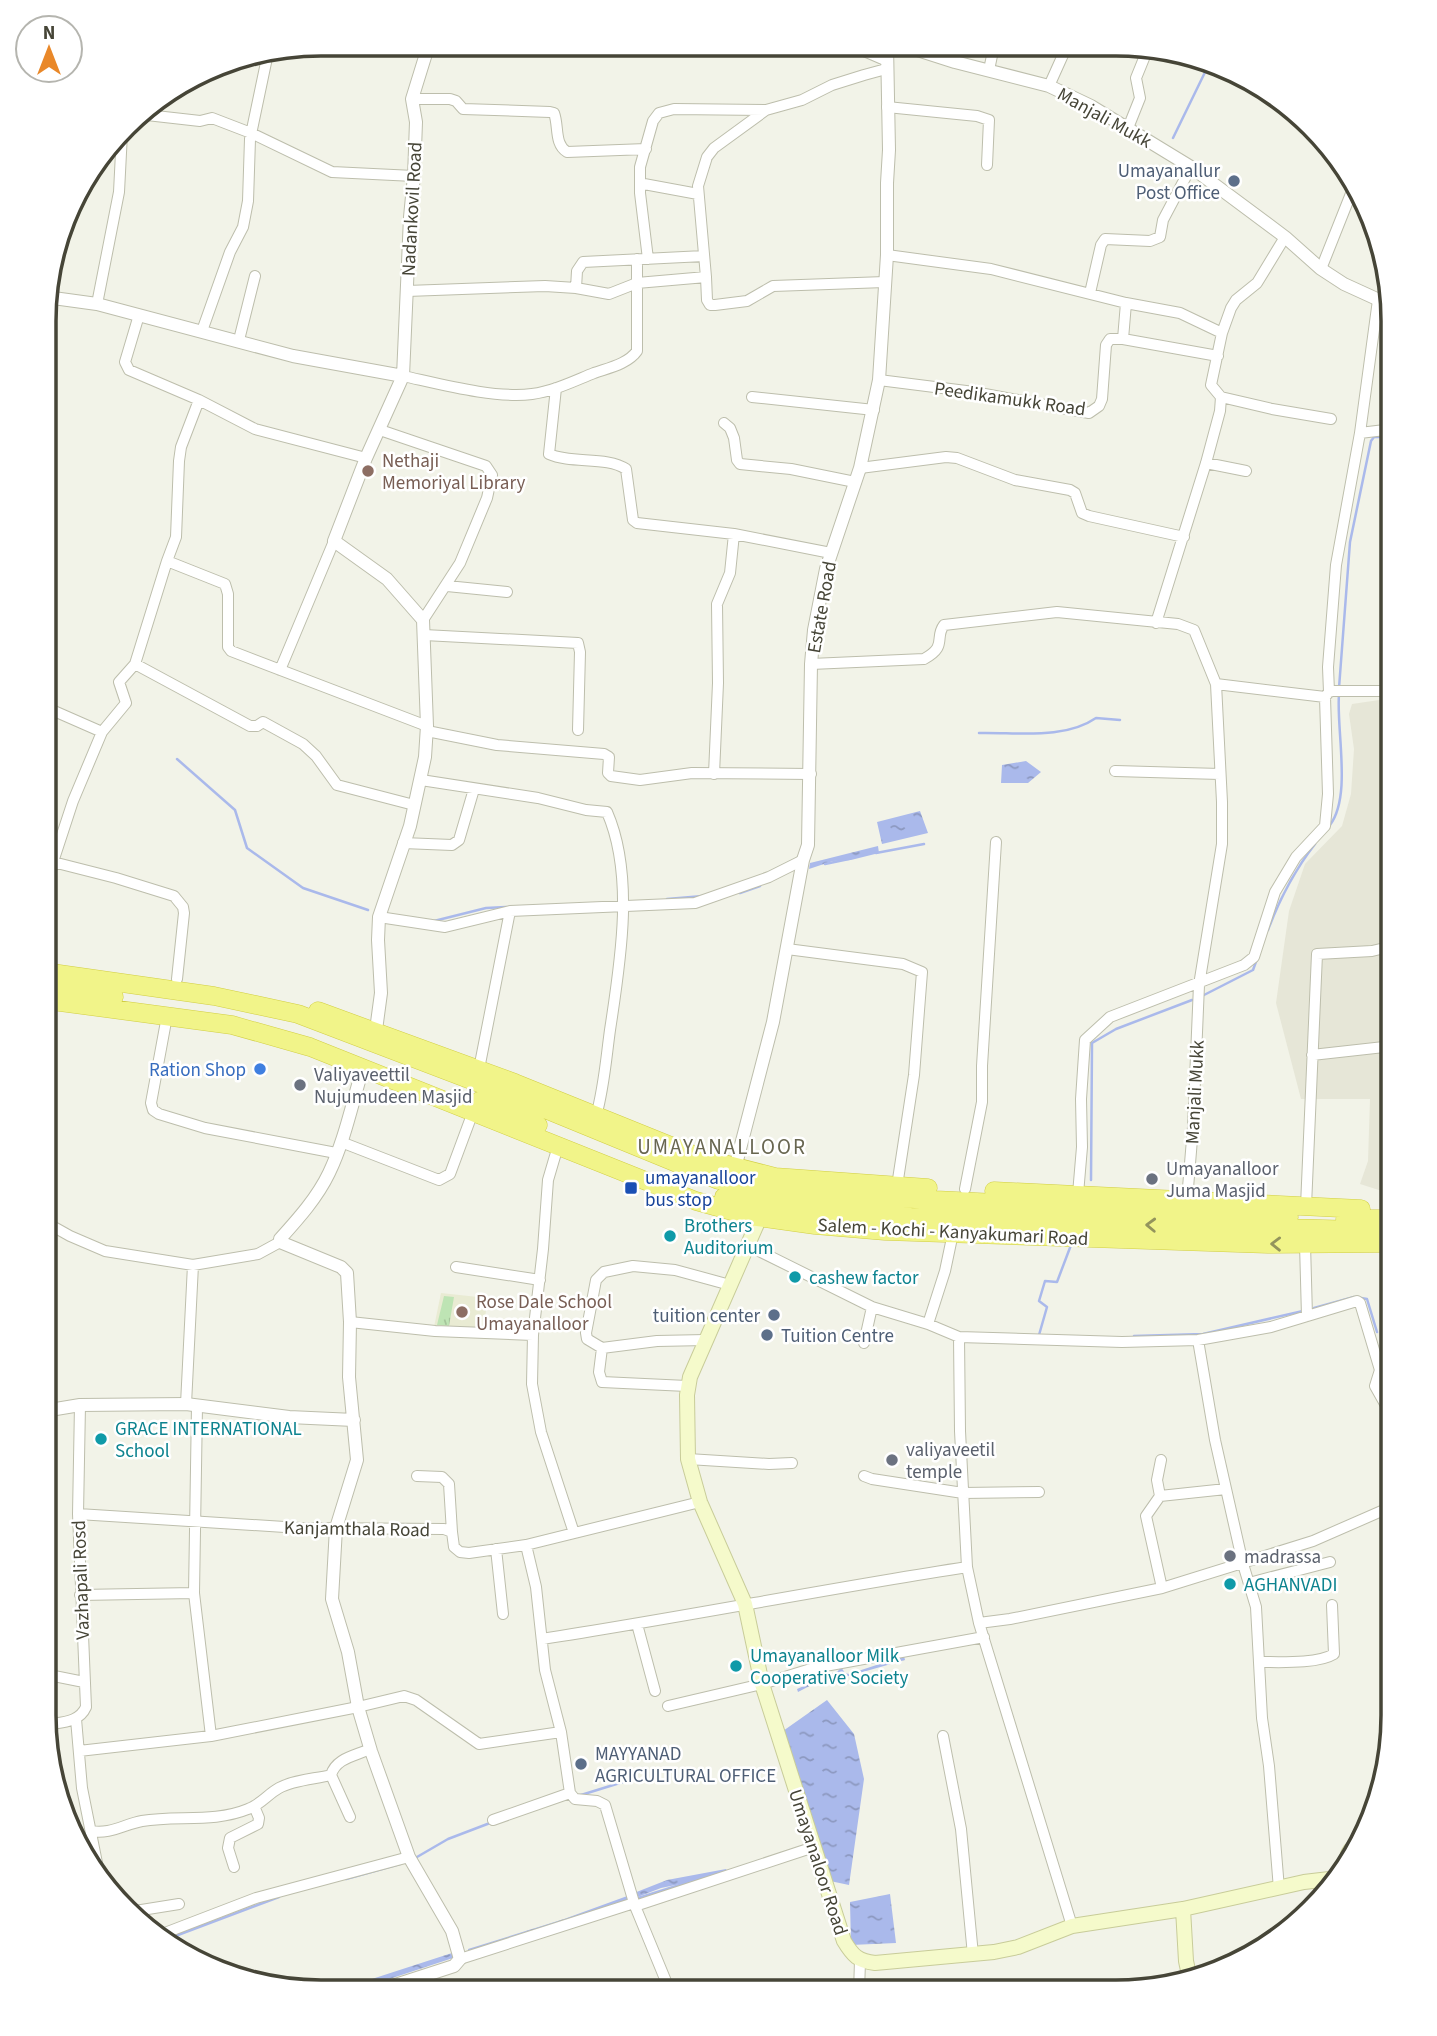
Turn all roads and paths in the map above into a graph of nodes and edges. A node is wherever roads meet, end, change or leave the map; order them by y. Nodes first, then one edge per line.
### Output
1 (425, 56) edge
2 (870, 56) edge
3 (887, 56) edge
4 (935, 56) edge
5 (992, 56) edge
6 (1062, 56) edge
7 (1144, 58) edge
8 (266, 62) edge
9 (887, 65) junction
10 (989, 70) junction
11 (1049, 86) junction
12 (412, 99) junction
13 (887, 107) junction
14 (766, 110) junction
15 (154, 116) edge
16 (1128, 128) junction
17 (251, 133) junction
18 (121, 147) edge
19 (646, 149) junction
20 (987, 165) dead end
21 (1191, 167) junction
22 (414, 176) junction
23 (644, 184) dead end
24 (698, 194) junction
25 (1350, 197) edge
26 (1285, 237) junction
27 (887, 255) junction
28 (704, 256) junction
29 (642, 259) junction
30 (1321, 270) junction
31 (256, 276) dead end
32 (706, 277) junction
33 (885, 282) junction
34 (637, 283) junction
35 (576, 288) junction
36 (407, 291) junction
37 (1090, 293) junction
38 (57, 298) edge
39 (1380, 300) edge
40 (97, 303) junction
41 (1126, 303) junction
42 (139, 315) junction
43 (1381, 319) edge
44 (202, 331) junction
45 (1222, 332) junction
46 (1123, 339) junction
47 (239, 340) junction
48 (1218, 356) junction
49 (403, 376) junction
50 (879, 380) junction
51 (556, 388) junction
52 (752, 397) dead end
53 (1221, 397) junction
54 (199, 400) junction
55 (874, 410) junction
56 (1331, 419) dead end
57 (724, 423) dead end
58 (380, 430) junction
59 (1381, 430) edge
60 (1360, 433) junction
61 (366, 458) junction
62 (1206, 463) junction
63 (860, 468) junction
64 (1245, 471) dead end
65 (855, 482) junction
66 (734, 534) junction
67 (1184, 537) junction
68 (334, 541) junction
69 (831, 553) junction
70 (167, 561) junction
71 (447, 586) junction
72 (507, 592) dead end
73 (423, 620) junction
74 (1156, 623) junction
75 (424, 635) junction
76 (135, 664) junction
77 (811, 664) junction
78 (279, 670) junction
79 (1216, 684) junction
80 (1381, 691) edge
81 (1333, 692) junction
82 (56, 711) edge
83 (427, 729) junction
84 (578, 730) dead end
85 (102, 732) junction
86 (1115, 771) dead end
87 (713, 774) junction
88 (811, 774) junction
89 (1220, 774) junction
90 (421, 780) junction
91 (474, 789) junction
92 (414, 806) junction
93 (996, 842) dead end
94 (403, 843) junction
95 (56, 853) edge
96 (803, 860) junction
97 (56, 863) edge
98 (623, 906) junction
99 (510, 911) junction
100 (380, 917) junction
101 (787, 949) junction
102 (1381, 949) edge
103 (56, 962) edge
104 (56, 974) edge
105 (177, 979) junction
106 (1199, 985) junction
107 (56, 989) edge
108 (56, 1001) edge
109 (167, 1016) junction
110 (376, 1030) junction
111 (1381, 1047) edge
112 (1312, 1055) junction
113 (363, 1068) junction
114 (479, 1069) junction
115 (473, 1112) junction
116 (596, 1116) junction
117 (558, 1146) junction
118 (339, 1148) junction
119 (735, 1168) junction
120 (897, 1186) junction
121 (965, 1189) junction
122 (1078, 1195) junction
123 (1187, 1200) junction
124 (1306, 1206) junction
125 (1381, 1209) edge
126 (760, 1217) junction
127 (1381, 1219) edge
128 (56, 1228) edge
129 (1381, 1231) edge
130 (953, 1233) junction
131 (280, 1242) junction
132 (1381, 1243) edge
133 (1304, 1244) junction
134 (747, 1245) junction
135 (193, 1265) junction
136 (456, 1267) dead end
137 (540, 1280) junction
138 (730, 1285) junction
139 (872, 1307) junction
140 (1307, 1316) junction
141 (350, 1322) junction
142 (928, 1324) junction
143 (533, 1335) junction
144 (959, 1337) junction
145 (1198, 1339) junction
146 (706, 1340) junction
147 (864, 1343) dead end
148 (602, 1348) junction
149 (1380, 1370) joint
150 (687, 1386) junction
151 (1381, 1397) edge
152 (80, 1405) junction
153 (191, 1405) junction
154 (56, 1409) edge
155 (354, 1420) junction
156 (688, 1459) junction
157 (1161, 1460) dead end
158 (792, 1463) dead end
159 (417, 1476) dead end
160 (864, 1476) dead end
161 (1226, 1489) junction
162 (1039, 1492) dead end
163 (963, 1493) junction
164 (1160, 1496) junction
165 (699, 1502) junction
166 (1381, 1511) edge
167 (78, 1514) junction
168 (196, 1521) junction
169 (336, 1528) junction
170 (452, 1532) junction
171 (574, 1534) junction
172 (526, 1545) junction
173 (496, 1549) junction
174 (1330, 1562) dead end
175 (1243, 1563) junction
176 (967, 1567) junction
177 (1249, 1583) junction
178 (1162, 1588) junction
179 (194, 1593) junction
180 (80, 1595) junction
181 (745, 1604) junction
182 (1332, 1605) dead end
183 (503, 1615) dead end
184 (979, 1623) junction
185 (636, 1624) junction
186 (984, 1637) junction
187 (542, 1639) junction
188 (1260, 1662) junction
189 (56, 1676) edge
190 (85, 1682) junction
191 (762, 1684) junction
192 (655, 1691) dead end
193 (668, 1706) dead end
194 (358, 1707) junction
195 (76, 1719) junction
196 (56, 1723) edge
197 (561, 1732) junction
198 (211, 1736) junction
199 (943, 1736) dead end
200 (370, 1749) junction
201 (79, 1751) junction
202 (331, 1775) junction
203 (570, 1793) junction
204 (254, 1806) junction
205 (351, 1816) dead end
206 (493, 1820) dead end
207 (91, 1831) junction
208 (814, 1847) junction
209 (95, 1852) edge
210 (409, 1857) junction
211 (234, 1867) dead end
212 (1323, 1880) edge
213 (1279, 1889) junction
214 (179, 1904) dead end
215 (634, 1904) junction
216 (1183, 1909) junction
217 (142, 1910) edge
218 (1072, 1926) junction
219 (170, 1932) edge
220 (973, 1955) junction
221 (460, 1959) junction
222 (860, 1961) junction
223 (1188, 1970) edge
224 (411, 1980) edge
225 (665, 1980) edge
226 (859, 1980) edge

1 - 12 street, Nadankovil Road
2 - 9 street
3 - 9 street, Estate Road
4 - 10 street, Manjali Mukk
5 - 10 street
6 - 11 street
7 - 16 street
8 - 17 street
9 - 13 street, Estate Road
9 - 14 street
10 - 11 street, Manjali Mukk
11 - 16 street, Manjali Mukk
12 - 19 street
12 - 22 street, Nadankovil Road
13 - 20 street
13 - 27 street, Estate Road
14 - 19 street
14 - 24 street
15 - 17 street
16 - 21 street, Manjali Mukk
17 - 22 street
17 - 44 street
18 - 40 street
19 - 29 street
21 - 26 street, Manjali Mukk
21 - 37 street
22 - 36 street, Nadankovil Road
23 - 24 street
24 - 28 street
25 - 30 street
26 - 30 street, Manjali Mukk
26 - 45 street
27 - 33 street, Estate Road
27 - 37 street
28 - 29 street
28 - 32 street
29 - 34 street
29 - 35 street
30 - 39 street, Manjali Mukk
31 - 47 street
32 - 33 street
32 - 34 street
33 - 50 street, Estate Road
34 - 35 street
34 - 51 street
35 - 36 street
36 - 49 street, Nadankovil Road
37 - 41 street
38 - 40 street
40 - 42 street
41 - 45 street
41 - 46 street
42 - 44 street
42 - 54 street
43 - 60 street
44 - 47 street
45 - 48 street
46 - 48 street
46 - 50 street, Peedikamukk Road
47 - 49 street
48 - 53 street
49 - 51 street
49 - 58 street
50 - 55 street, Estate Road
51 - 66 street
52 - 55 street
53 - 56 street
53 - 62 street
54 - 61 street
54 - 70 street
55 - 63 street, Estate Road
57 - 65 street
58 - 61 street
58 - 71 street
59 - 60 street
60 - 81 street
61 - 68 street
62 - 64 street
62 - 67 street
63 - 65 street, Estate Road
63 - 67 street
65 - 69 street, Estate Road
66 - 69 street
66 - 87 street
67 - 74 street
68 - 73 street
68 - 78 street
69 - 77 street, Estate Road
70 - 76 street
70 - 78 street
71 - 72 street
71 - 73 street
73 - 75 street
74 - 77 street
74 - 79 street, Manjali Mukk
75 - 83 street
75 - 84 street
76 - 85 street
76 - 92 street
77 - 88 street, Estate Road
78 - 83 street
79 - 81 street
79 - 89 street, Manjali Mukk
80 - 81 street
81 - 106 street
82 - 85 street
83 - 87 street
83 - 90 street
85 - 95 street
86 - 89 street
87 - 88 street
88 - 96 street, Estate Road
89 - 106 street, Manjali Mukk
90 - 91 street
90 - 92 street
91 - 94 street
91 - 98 street
92 - 94 street
93 - 121 street
94 - 100 street
96 - 98 street
96 - 101 street, Estate Road
97 - 105 street
98 - 99 street
98 - 116 street
99 - 100 street
99 - 114 street
100 - 110 street
101 - 119 street, Estate Road
101 - 120 street
102 - 112 street
103 - 105 highway
104 - 127 highway
105 - 110 highway
106 - 122 street
106 - 123 street, Manjali Mukk
129 -> 107 highway
108 - 109 highway, Salem - Kochi - Kanyakumari Road
109 - 113 highway, Salem - Kochi - Kanyakumari Road
109 - 118 street
110 - 114 highway
111 - 112 street
112 - 124 street
113 - 115 highway, Salem - Kochi - Kanyakumari Road
113 - 118 street
114 - 116 highway
115 - 117 highway, Salem - Kochi - Kanyakumari Road
115 - 118 street
116 - 119 highway
117 - 126 highway, Salem - Kochi - Kanyakumari Road
117 - 137 street
118 - 131 street
119 - 120 highway
120 - 121 highway
121 - 122 highway
122 - 123 highway
123 - 124 highway
124 - 125 highway
126 - 130 highway, Salem - Kochi - Kanyakumari Road
126 - 134 main road, Umayanaloor Road
128 - 135 street
133 -> 130 highway, Salem - Kochi - Kanyakumari Road
130 - 142 street
131 - 135 street
131 - 141 street
132 - 133 highway, Salem - Kochi - Kanyakumari Road
133 - 140 street
134 - 138 main road, Umayanaloor Road
134 - 139 street
135 - 153 street
136 - 137 street
137 - 143 street
138 - 146 main road, Umayanaloor Road
138 - 148 street
139 - 142 street
139 - 147 street
140 - 145 street
140 - 149 street
141 - 143 street
141 - 155 street
142 - 144 street
143 - 171 street
144 - 145 street
144 - 163 street
145 - 161 street
146 - 148 street
146 - 150 main road, Umayanaloor Road
148 - 150 street
149 - 151 street
150 - 156 main road, Umayanaloor Road
152 - 153 street
152 - 154 street
152 - 167 street, Vazhapali Rosd
153 - 155 street
153 - 168 street
155 - 169 street
156 - 158 street
156 - 165 main road, Umayanaloor Road
157 - 164 street
159 - 170 street
160 - 163 street
161 - 164 street
161 - 175 street
162 - 163 street
163 - 176 street
164 - 178 street
165 - 171 street, Kanjamthala Road
165 - 181 main road, Umayanaloor Road
166 - 175 street
167 - 168 street, Kanjamthala Road
167 - 180 street, Vazhapali Rosd
168 - 169 street, Kanjamthala Road
168 - 179 street
169 - 170 street, Kanjamthala Road
169 - 194 street
170 - 173 street, Kanjamthala Road
171 - 172 street, Kanjamthala Road
172 - 173 street, Kanjamthala Road
172 - 187 street
173 - 183 street
174 - 177 street
175 - 177 street
175 - 178 street
176 - 181 street
176 - 184 street
177 - 188 street
178 - 184 street
179 - 180 street
179 - 198 street
180 - 190 street, Vazhapali Rosd
181 - 185 street
181 - 191 main road, Umayanaloor Road
182 - 188 street
184 - 186 street
185 - 187 street
185 - 192 street
186 - 191 street
186 - 218 street
187 - 197 street
188 - 213 street
189 - 190 street
190 - 195 street, Vazhapali Rosd
191 - 193 street
191 - 208 main road, Umayanaloor Road
194 - 197 street
194 - 198 street
194 - 200 street
195 - 196 street
195 - 201 street
197 - 203 street
198 - 201 street
199 - 220 street
200 - 202 street
200 - 210 street
201 - 207 street
202 - 204 street
202 - 205 street
203 - 206 street
203 - 215 street
204 - 207 street
204 - 211 street
207 - 209 street
208 - 215 street
208 - 222 main road, Umayanaloor Road
210 - 219 street
210 - 221 street
212 - 213 main road
213 - 216 main road
214 - 217 street
215 - 221 street
215 - 225 street
216 - 218 main road
216 - 223 main road
218 - 220 main road
220 - 222 main road
221 - 224 street
222 - 226 street

